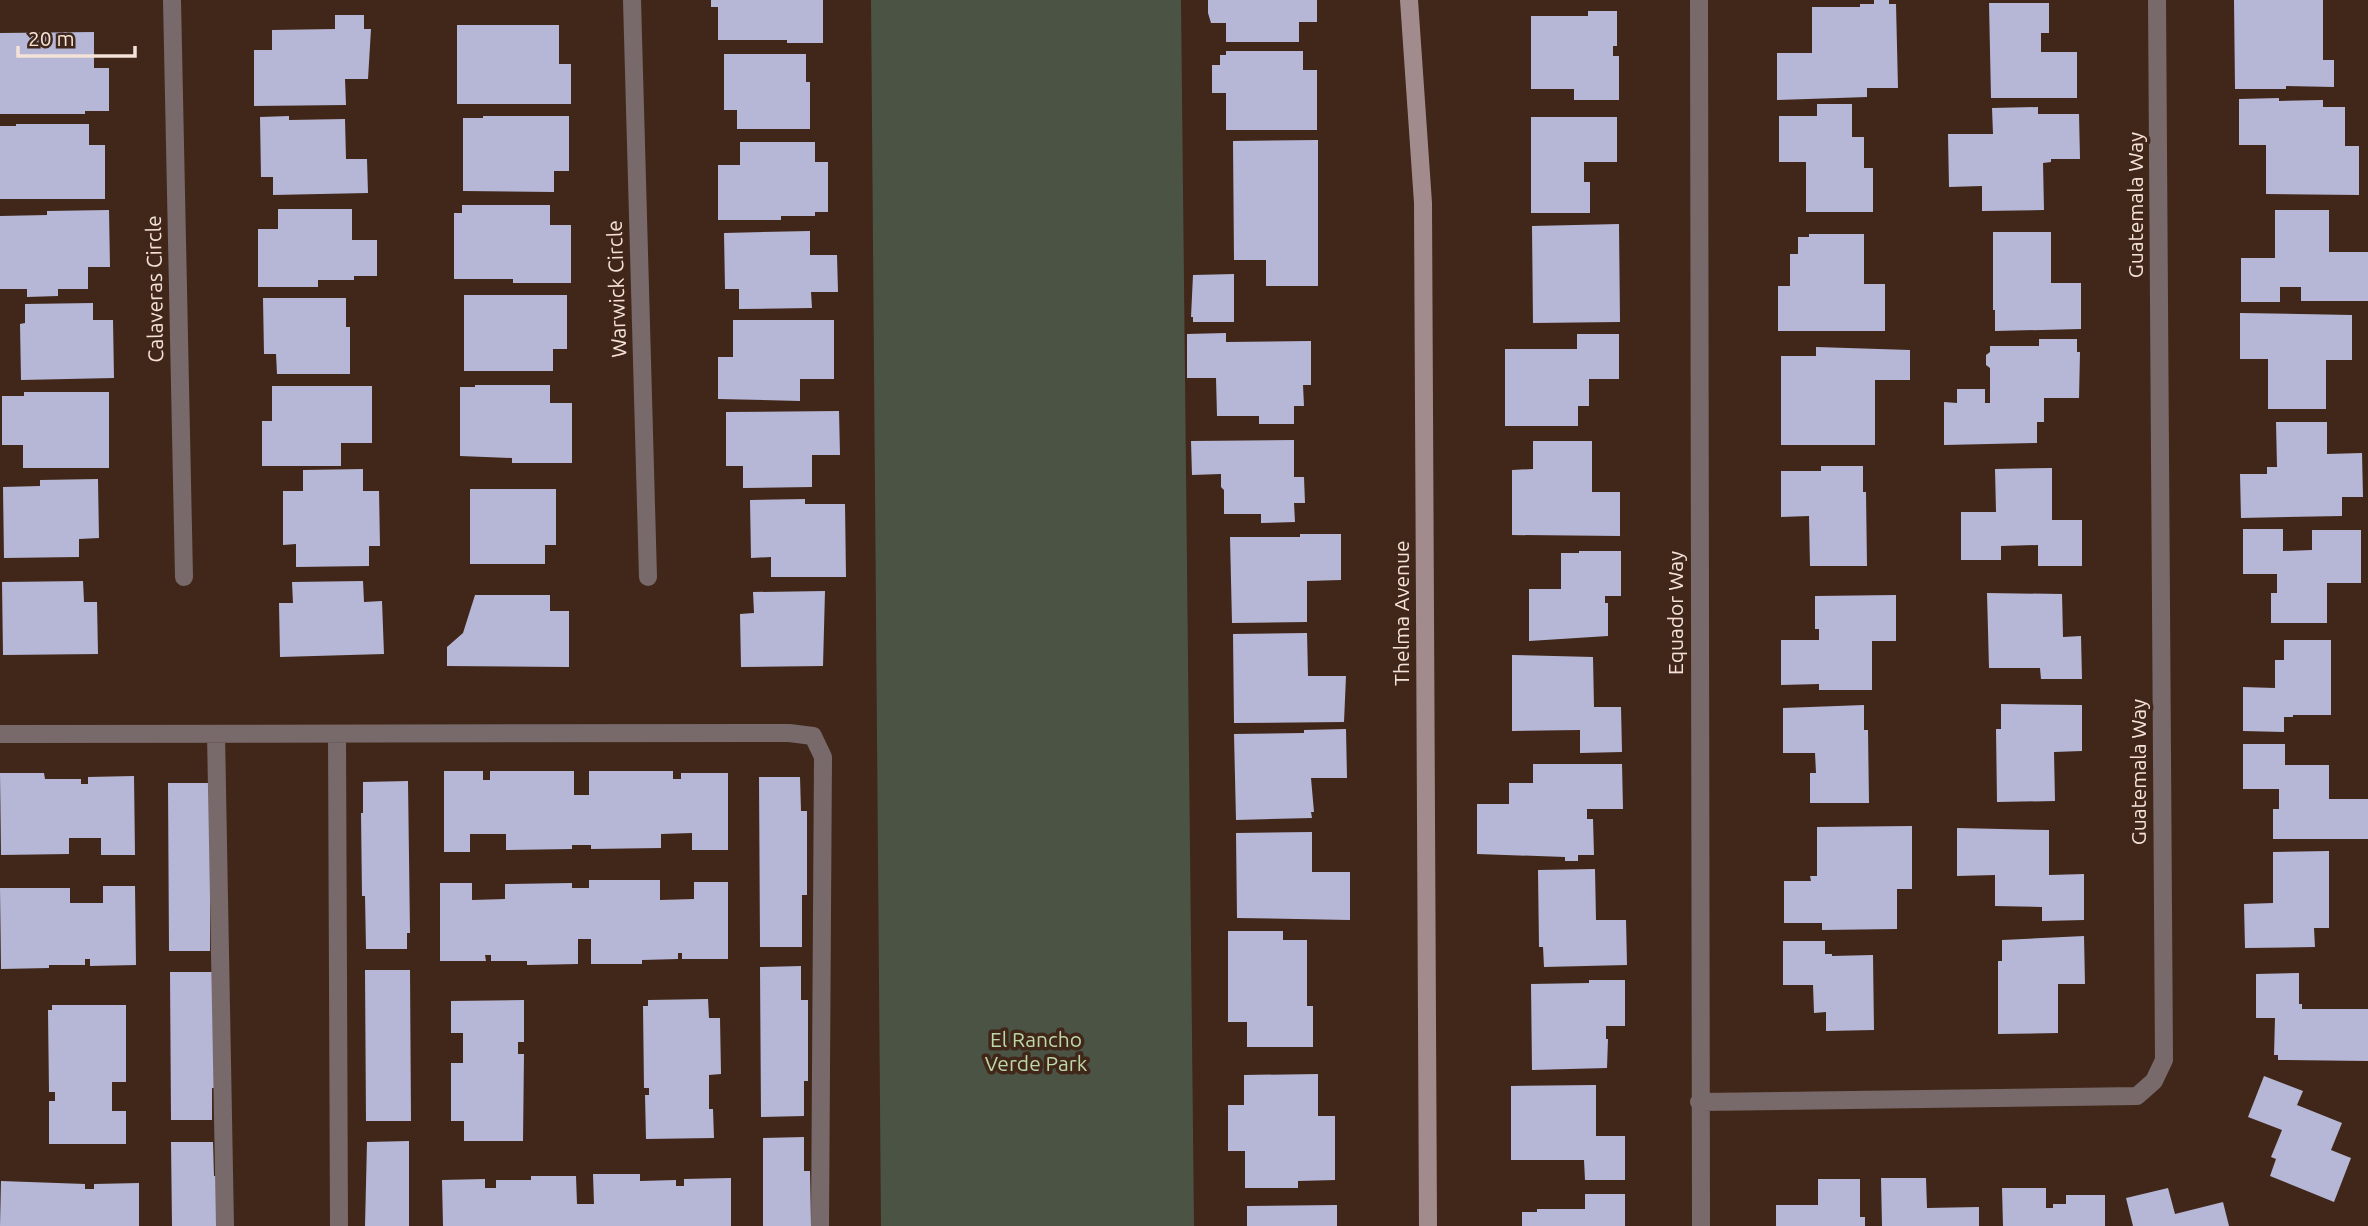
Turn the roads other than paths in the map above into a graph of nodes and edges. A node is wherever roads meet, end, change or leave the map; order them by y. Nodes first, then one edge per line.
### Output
1 (172, 0) edge
2 (632, 0) edge
3 (1409, 0) edge
4 (1699, 0) edge
5 (2157, 0) edge
6 (184, 577) dead end
7 (648, 577) dead end
8 (0, 734) edge
9 (216, 734) junction
10 (337, 734) junction
11 (1699, 1102) junction
12 (225, 1226) edge
13 (339, 1226) edge
14 (820, 1226) edge
15 (1428, 1226) edge
16 (1701, 1226) edge

1 - 6 street, Calaveras Circle
2 - 7 street, Warwick Circle
3 - 15 street, Thelma Avenue
4 - 11 street, Equador Way
5 - 11 street, Guatemala Way
8 - 9 street
9 - 10 street
9 - 12 street
10 - 13 street
10 - 14 street
11 - 16 street, Equador Way

